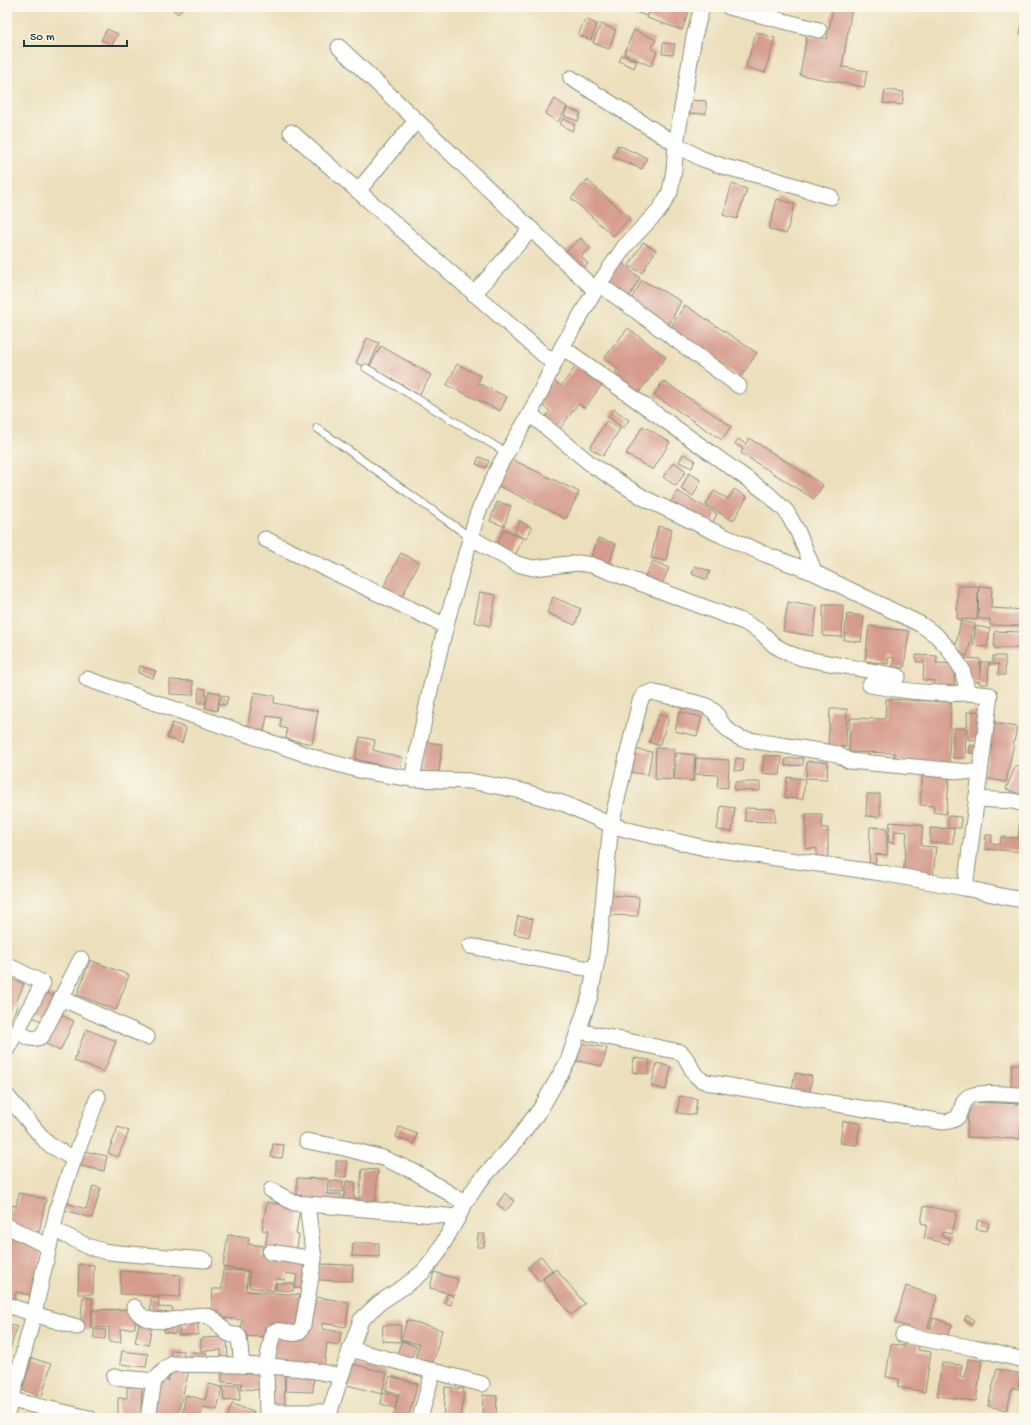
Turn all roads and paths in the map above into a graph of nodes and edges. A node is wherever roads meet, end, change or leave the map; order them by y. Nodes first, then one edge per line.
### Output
1 (702, 7) edge
2 (729, 7) edge
3 (819, 30) dead end
4 (338, 47) dead end
5 (571, 78) dead end
6 (416, 121) junction
7 (291, 132) dead end
8 (676, 144) junction
9 (358, 191) junction
10 (831, 197) dead end
11 (531, 230) junction
12 (597, 287) junction
13 (474, 294) junction
14 (562, 347) junction
15 (553, 363) junction
16 (366, 368) dead end
17 (739, 386) dead end
18 (530, 414) junction
19 (317, 428) dead end
20 (506, 453) junction
21 (470, 537) junction
22 (264, 539) dead end
23 (815, 573) junction
24 (446, 626) junction
25 (898, 676) dead end
26 (87, 679) dead end
27 (870, 685) dead end
28 (968, 693) junction
29 (980, 773) junction
30 (412, 779) junction
31 (976, 799) junction
32 (1024, 804) edge
33 (611, 825) junction
34 (965, 888) junction
35 (1024, 900) edge
36 (470, 946) dead end
37 (81, 959) dead end
38 (7, 965) edge
39 (595, 970) junction
40 (62, 998) junction
41 (17, 1031) junction
42 (579, 1031) junction
43 (147, 1037) dead end
44 (7, 1049) edge
45 (1024, 1095) edge
46 (7, 1096) edge
47 (98, 1097) dead end
48 (307, 1141) dead end
49 (74, 1159) junction
50 (270, 1190) dead end
51 (465, 1203) junction
52 (307, 1204) junction
53 (458, 1217) junction
54 (7, 1226) edge
55 (53, 1229) junction
56 (49, 1247) junction
57 (270, 1252) dead end
58 (314, 1259) junction
59 (205, 1260) dead end
60 (7, 1305) edge
61 (134, 1307) dead end
62 (34, 1314) junction
63 (78, 1327) dead end
64 (903, 1335) dead end
65 (350, 1349) junction
66 (1024, 1360) edge
67 (242, 1365) junction
68 (266, 1366) junction
69 (433, 1371) junction
70 (341, 1376) junction
71 (114, 1378) dead end
72 (154, 1381) junction
73 (482, 1384) dead end
74 (9, 1406) edge
75 (267, 1415) edge
76 (329, 1415) edge
77 (89, 1418) edge
78 (148, 1418) edge
79 (420, 1418) edge

1 - 8 street
2 - 3 street
4 - 6 street
5 - 8 street
6 - 9 street
6 - 11 street
7 - 9 street
8 - 10 street
8 - 12 street
9 - 13 street
11 - 12 street
11 - 13 street
12 - 14 street
12 - 17 street
13 - 15 street
14 - 15 street
14 - 23 street
15 - 18 street
16 - 20 lane
18 - 20 street
18 - 23 street
19 - 21 lane
20 - 21 street
21 - 24 street
21 - 25 street
22 - 24 street
23 - 28 street
24 - 30 street
26 - 30 street
27 - 28 street
28 - 29 street
29 - 31 street
29 - 33 street
30 - 33 street
31 - 32 street
31 - 34 street
33 - 34 street
33 - 39 street
34 - 35 street
36 - 39 street
37 - 40 street
38 - 41 street
39 - 42 street
40 - 41 street
40 - 43 street
41 - 44 street
42 - 45 street
42 - 51 street
46 - 49 street
47 - 49 street
48 - 51 street
49 - 55 street
50 - 52 street
51 - 53 street
52 - 53 street
52 - 58 street
53 - 65 street
54 - 56 street
55 - 56 street
55 - 59 street
56 - 62 street
57 - 58 street
58 - 68 street
60 - 62 street
61 - 67 street
62 - 63 street
62 - 74 street
64 - 66 street
65 - 69 street
65 - 70 street
67 - 68 street
67 - 72 street
68 - 70 street
68 - 75 street
69 - 73 street
69 - 79 street
70 - 76 street
71 - 72 street
72 - 78 street
74 - 77 street
75 - 76 street

